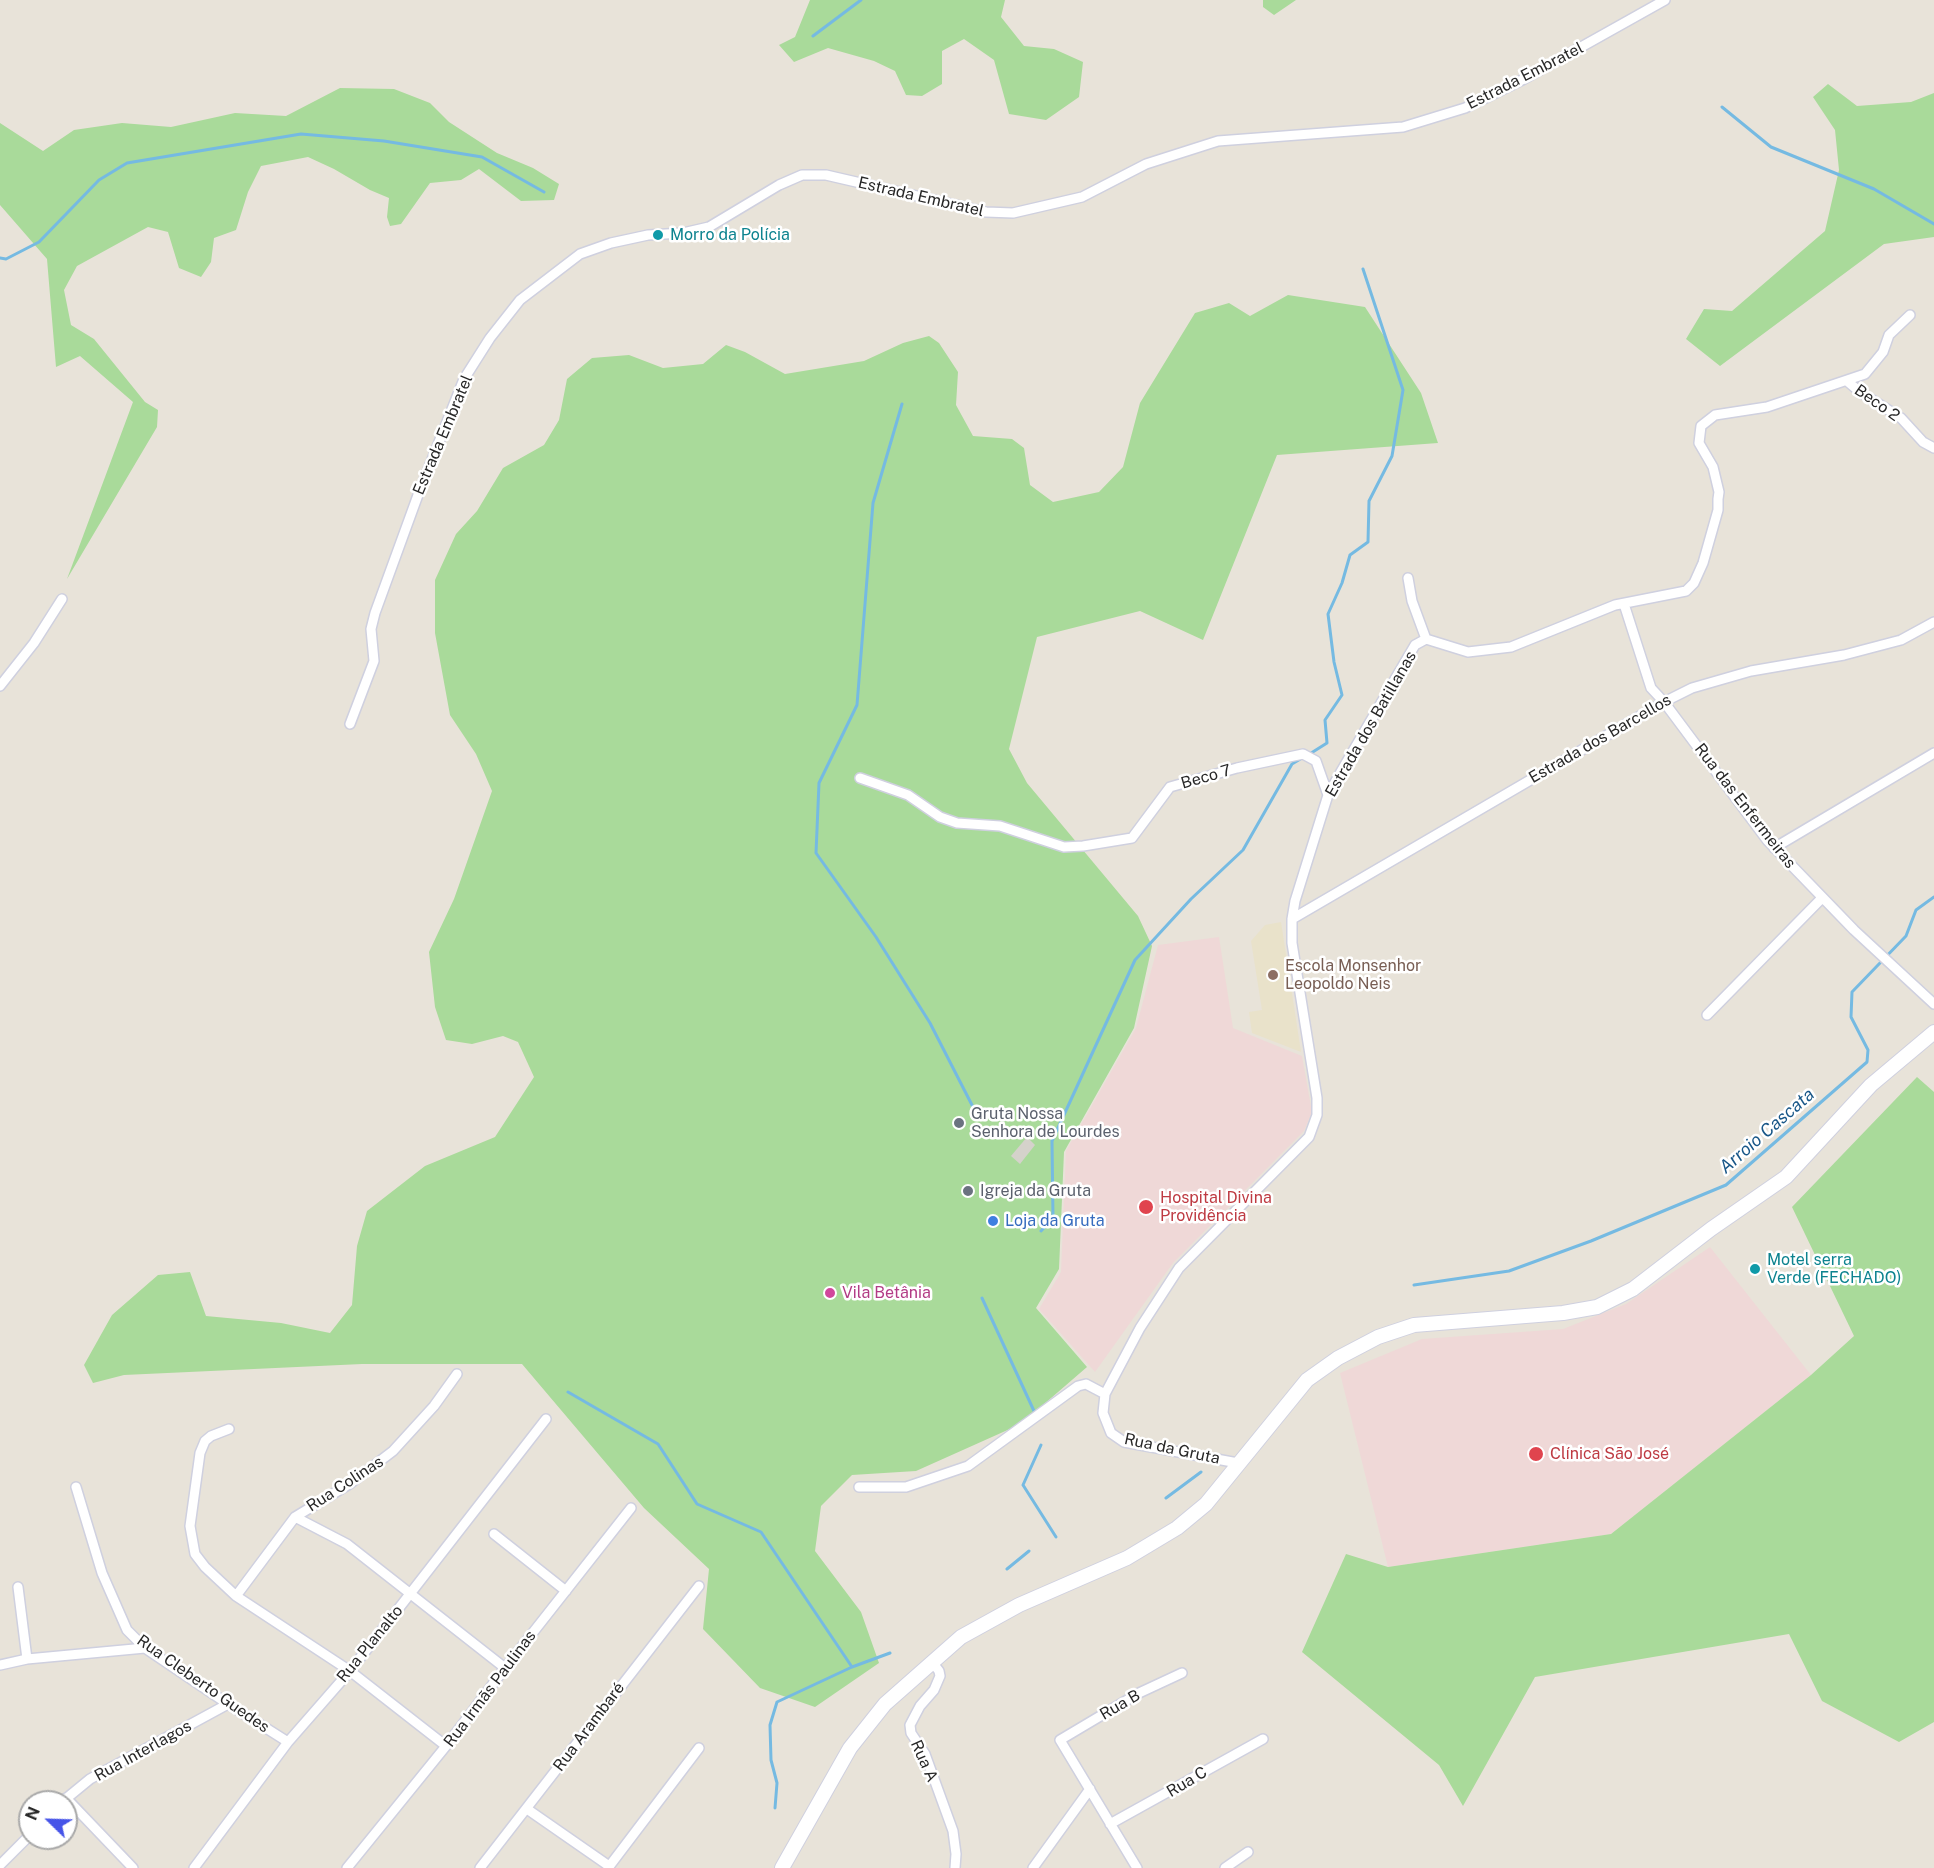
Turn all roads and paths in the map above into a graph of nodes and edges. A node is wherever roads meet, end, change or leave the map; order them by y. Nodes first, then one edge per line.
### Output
1 (1665, 0) edge
2 (1910, 315) dead end
3 (1847, 381) junction
4 (1934, 448) edge
5 (1408, 578) dead end
6 (62, 599) dead end
7 (1624, 604) junction
8 (1934, 622) edge
9 (1426, 639) junction
10 (0, 686) edge
11 (1664, 702) junction
12 (350, 724) dead end
13 (1934, 753) edge
14 (860, 778) dead end
15 (1328, 795) junction
16 (1774, 848) junction
17 (1822, 898) junction
18 (1292, 919) junction
19 (1934, 1004) edge
20 (1707, 1015) dead end
21 (1934, 1032) edge
22 (457, 1374) dead end
23 (1105, 1394) junction
24 (546, 1419) dead end
25 (229, 1429) dead end
26 (1238, 1463) junction
27 (76, 1487) dead end
28 (859, 1487) dead end
29 (631, 1508) dead end
30 (295, 1517) junction
31 (494, 1534) dead end
32 (699, 1586) dead end
33 (18, 1587) dead end
34 (566, 1591) junction
35 (411, 1593) junction
36 (236, 1596) junction
37 (145, 1648) junction
38 (27, 1659) junction
39 (932, 1662) junction
40 (0, 1665) edge
41 (504, 1668) junction
42 (350, 1671) junction
43 (1182, 1673) dead end
44 (228, 1704) junction
45 (1263, 1739) dead end
46 (288, 1742) junction
47 (446, 1746) junction
48 (699, 1748) dead end
49 (1090, 1789) junction
50 (76, 1790) edge
51 (527, 1809) junction
52 (78, 1814) edge
53 (1110, 1824) junction
54 (18, 1846) edge
55 (1248, 1852) dead end
56 (0, 1865) edge
57 (608, 1867) edge
58 (133, 1868) edge
59 (194, 1868) edge
60 (347, 1868) edge
61 (480, 1868) edge
62 (782, 1868) edge
63 (955, 1868) edge
64 (1033, 1868) edge
65 (1137, 1868) edge
66 (1225, 1868) edge

1 - 12 street, Estrada Embratel
2 - 3 street, Estrada dos Batillanas
3 - 4 street, Beco 2
3 - 7 street, Estrada dos Batillanas
5 - 9 street
6 - 10 street
7 - 9 street, Estrada dos Batillanas
7 - 11 street, Rua das Enfermeiras
8 - 11 street, Estrada dos Barcellos
9 - 15 street, Estrada dos Batillanas
11 - 16 street, Rua das Enfermeiras
11 - 18 street, Estrada dos Barcellos
13 - 16 street
14 - 15 street, Beco 7
15 - 18 street, Estrada dos Batillanas
16 - 17 street, Rua das Enfermeiras
17 - 19 street, Rua das Enfermeiras
17 - 20 street
18 - 23 street, Estrada dos Batillanas
21 - 26 main road
22 - 30 street, Rua Colinas
23 - 26 street, Rua da Gruta
23 - 28 street
24 - 35 street, Rua Planalto
25 - 36 street
26 - 39 main road
27 - 37 street, Rua Cleberto Guedes
29 - 34 street, Rua Irmãs Paulinas
30 - 35 street
30 - 36 street, Rua Colinas
31 - 34 street
32 - 51 street, Rua Arambaré
33 - 38 street
34 - 41 street, Rua Irmãs Paulinas
35 - 41 street
35 - 42 street, Rua Planalto
36 - 42 street
37 - 38 street
37 - 44 street, Rua Cleberto Guedes
38 - 40 street
39 - 62 main road
39 - 63 street, Rua A
41 - 47 street, Rua Irmãs Paulinas
42 - 46 street, Rua Planalto
42 - 47 street
43 - 49 street, Rua B
44 - 46 street, Rua Cleberto Guedes
44 - 50 street, Rua Interlagos
45 - 53 street, Rua C
46 - 59 street, Rua Planalto
47 - 60 street, Rua Irmãs Paulinas
48 - 57 street
49 - 53 street
49 - 64 street
51 - 57 street
51 - 61 street, Rua Arambaré
52 - 58 street
53 - 65 street
54 - 56 street
55 - 66 street

